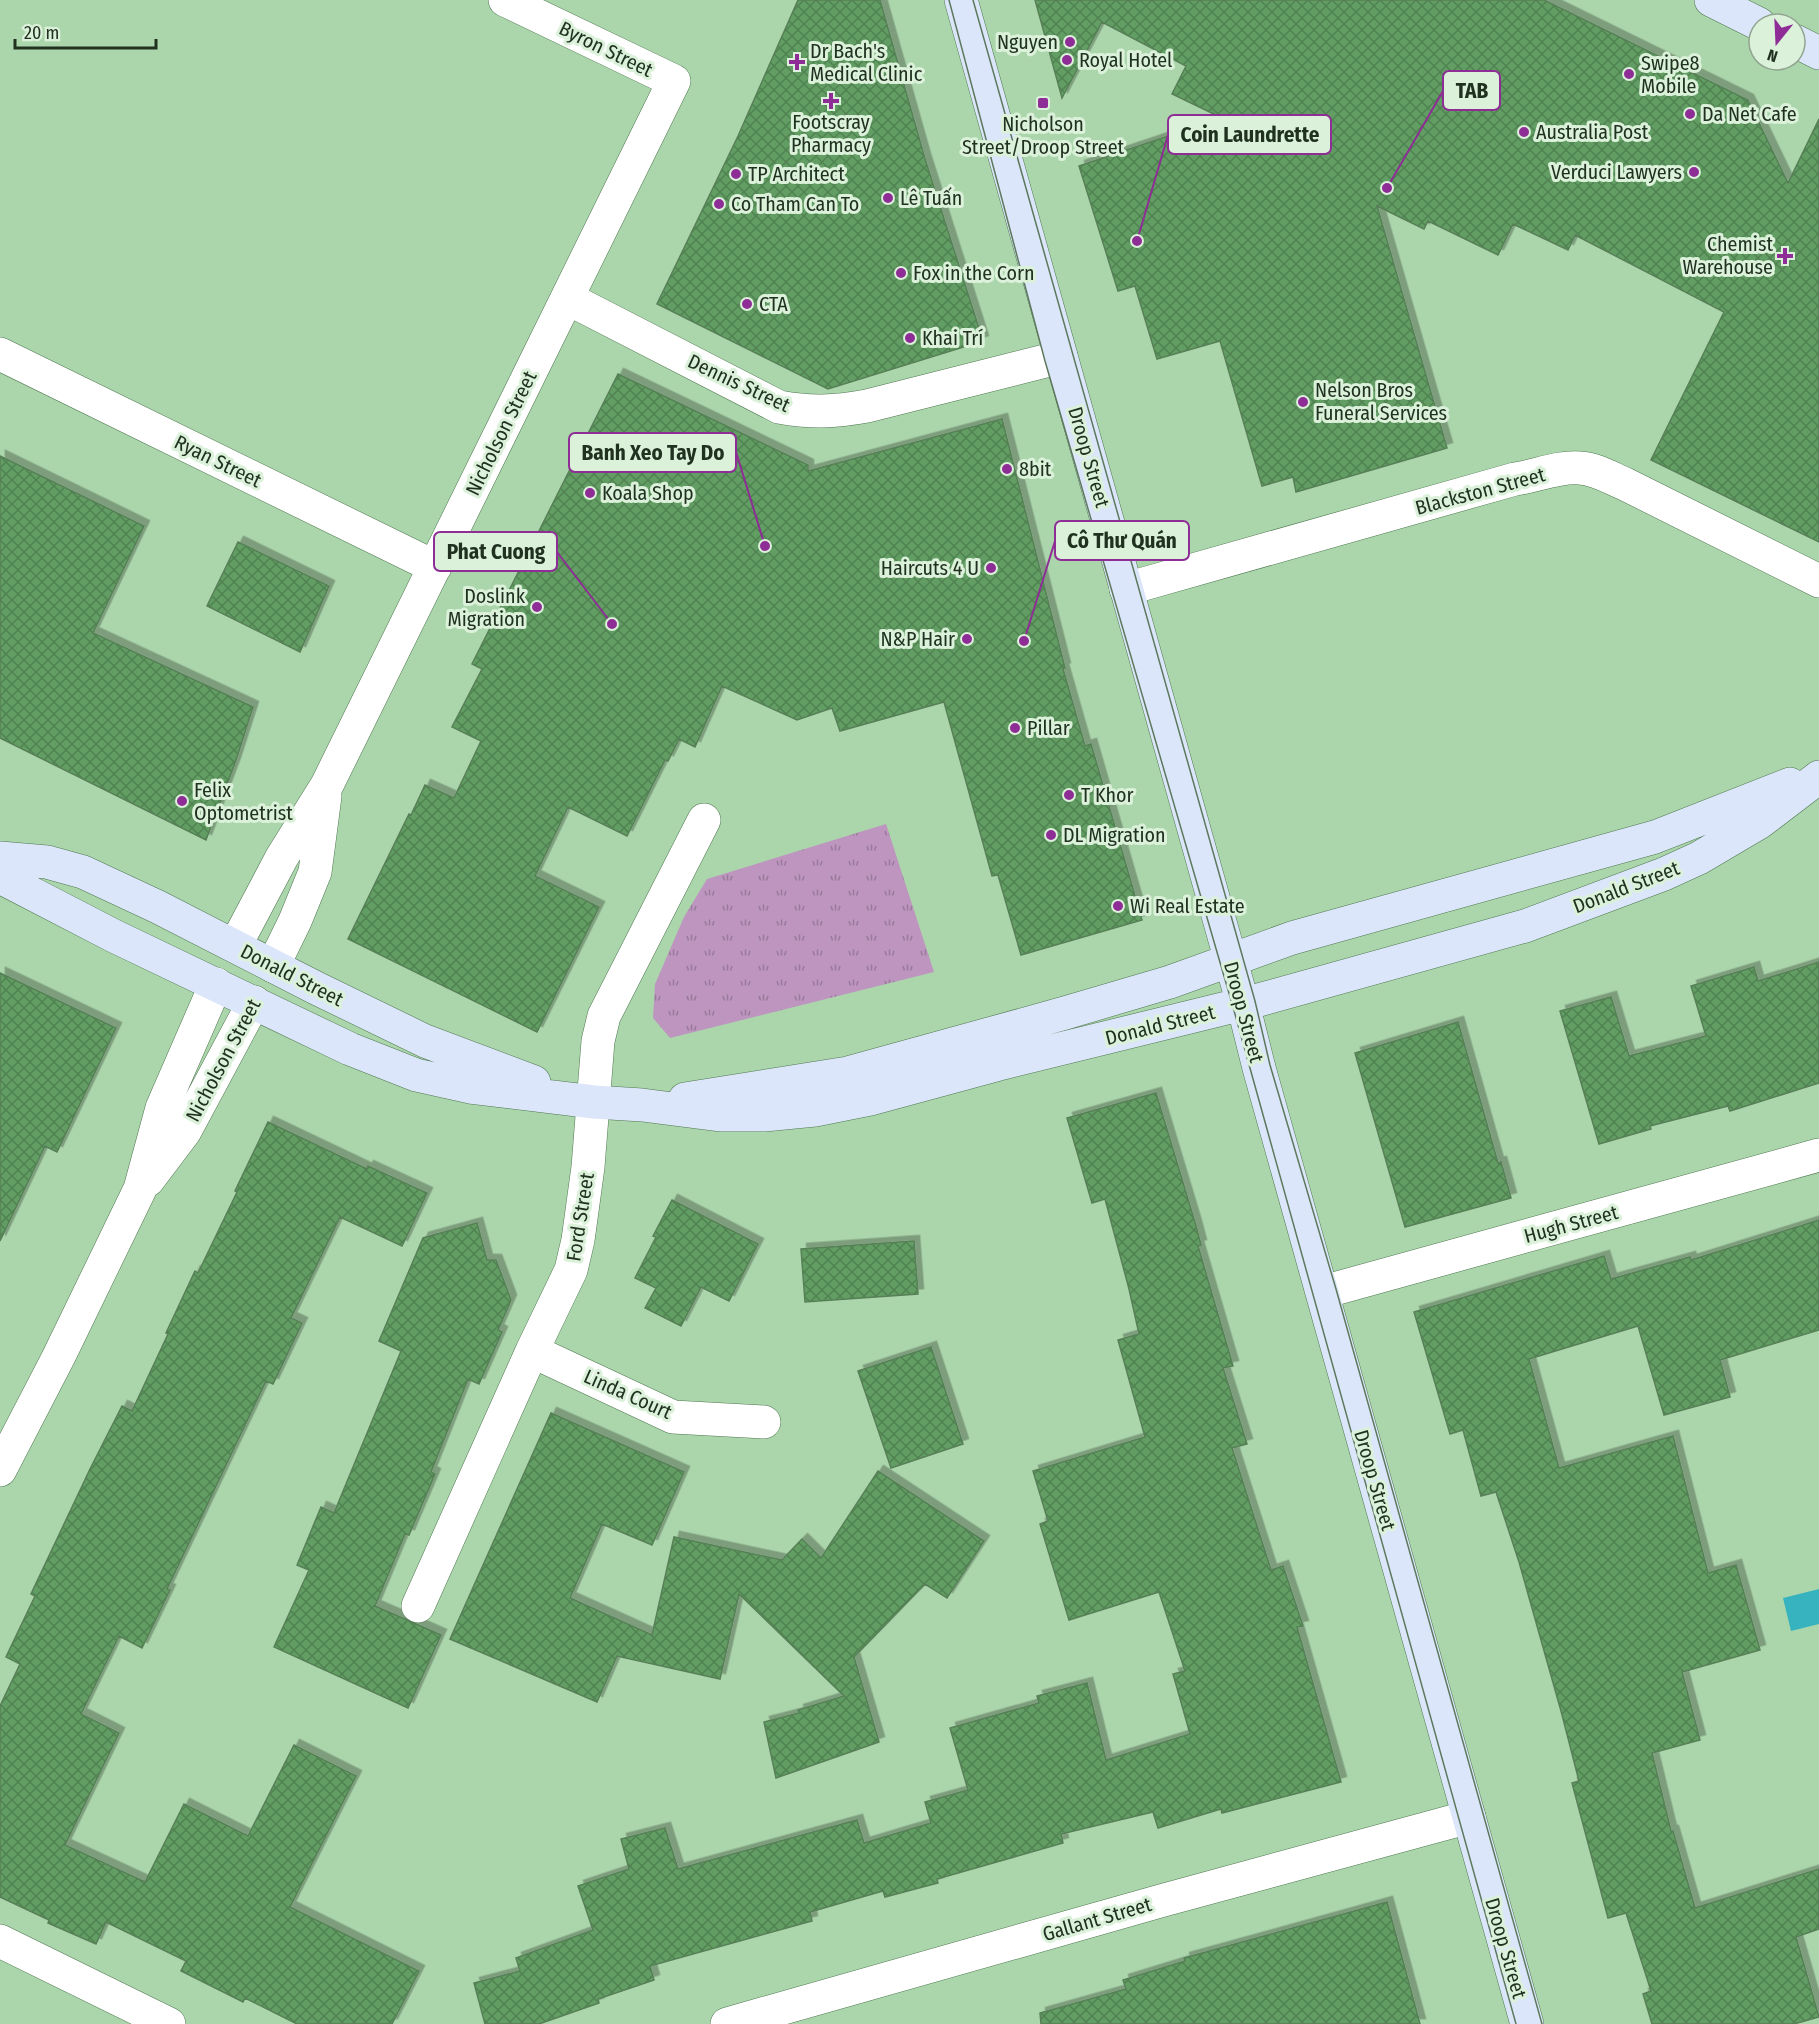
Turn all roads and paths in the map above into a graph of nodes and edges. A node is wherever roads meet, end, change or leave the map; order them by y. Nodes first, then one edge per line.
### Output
1 (505, 0) edge
2 (961, 0) edge
3 (1711, 0) edge
4 (1747, 18) edge
5 (674, 81) joint
6 (567, 298) junction
7 (0, 354) edge
8 (1061, 357) junction
9 (435, 567) junction
10 (1819, 581) edge
11 (1126, 590) junction
12 (1819, 775) edge
13 (327, 785) junction
14 (704, 820) dead end
15 (0, 858) edge
16 (0, 877) edge
17 (235, 946) junction
18 (1230, 960) junction
19 (273, 966) junction
20 (216, 984) junction
21 (254, 1002) junction
22 (1243, 1004) junction
23 (589, 1101) junction
24 (642, 1106) junction
25 (1819, 1155) edge
26 (140, 1190) junction
27 (1323, 1292) junction
28 (532, 1351) junction
29 (764, 1422) dead end
30 (2, 1463) edge
31 (418, 1606) dead end
32 (1469, 1817) junction
33 (0, 1941) edge
34 (169, 2024) edge
35 (727, 2024) edge
36 (1527, 2024) edge

1 - 5 street, Byron Street
2 - 8 street, Droop Street
3 - 4 street
5 - 6 street, Nicholson Street
6 - 8 street, Dennis Street
6 - 9 street, Nicholson Street
7 - 9 street, Ryan Street
8 - 11 street, Droop Street
9 - 13 street, Nicholson Street
10 - 11 street, Blackston Street
11 - 18 street, Droop Street
12 - 18 street, Donald Street
12 - 22 street, Donald Street
13 - 17 street, Nicholson Street
13 - 19 street, Nicholson Street
14 - 23 street, Ford Street
15 - 17 street, Donald Street
16 - 20 street, Donald Street
17 - 19 street, Donald Street
17 - 20 street, Nicholson Street
18 - 22 street, Droop Street
18 - 24 street, Donald Street
19 - 21 street, Nicholson Street
19 - 23 street, Donald Street
20 - 21 street, Donald Street
20 - 26 street, Nicholson Street
21 - 23 street, Donald Street
21 - 26 street, Nicholson Street
22 - 24 street, Donald Street
22 - 27 street, Droop Street
23 - 24 street, Donald Street
23 - 28 street, Ford Street
25 - 27 street, Hugh Street
26 - 30 street, Nicholson Street
27 - 32 street, Droop Street
28 - 29 street, Linda Court
28 - 31 street, Ford Street
32 - 35 street, Gallant Street
32 - 36 street, Droop Street
33 - 34 street

